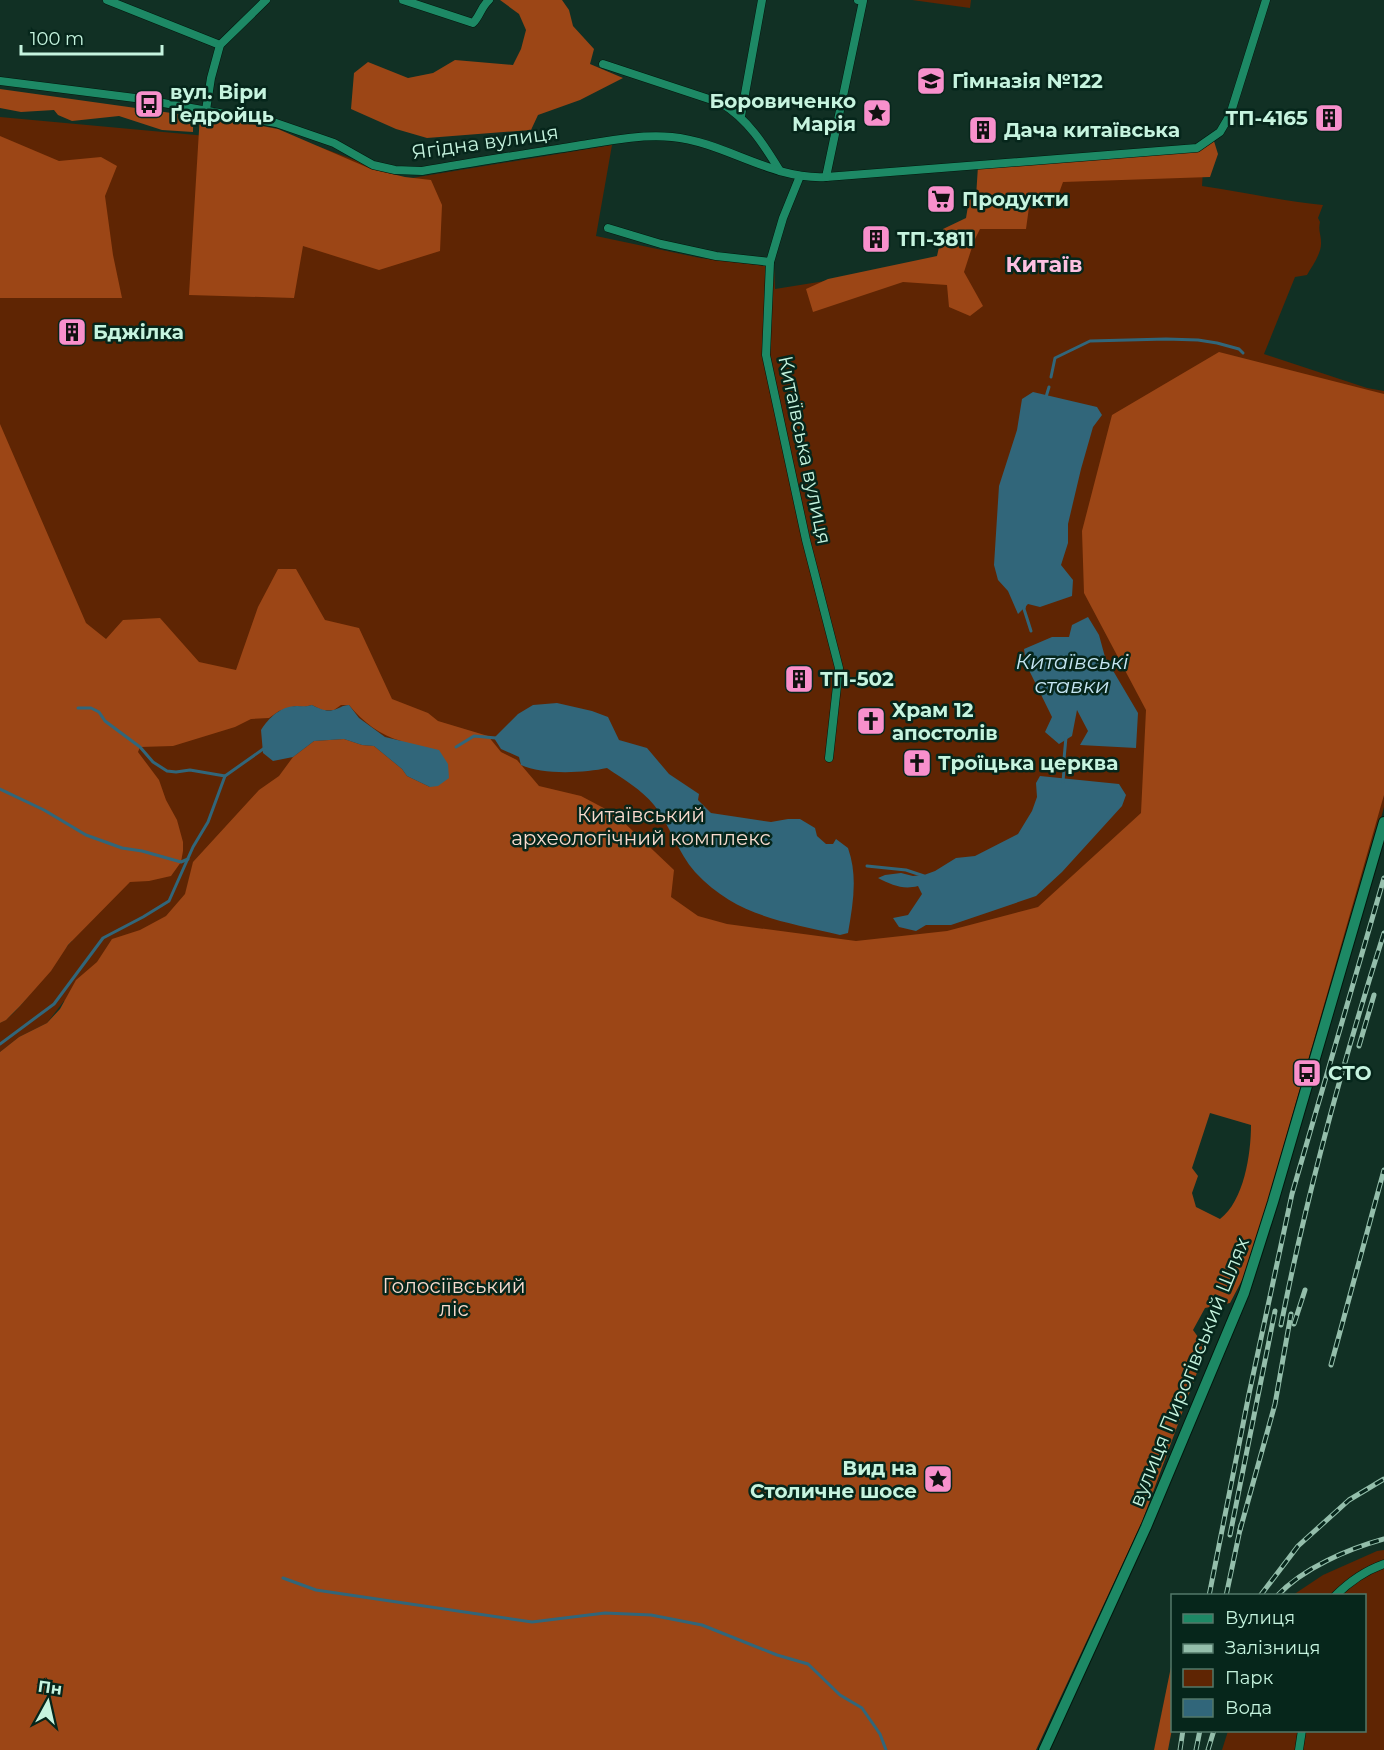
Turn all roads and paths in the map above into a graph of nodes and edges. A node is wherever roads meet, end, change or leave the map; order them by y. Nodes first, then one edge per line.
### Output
1 (107, 0) edge
2 (266, 0) edge
3 (404, 0) edge
4 (489, 0) edge
5 (762, 0) edge
6 (1266, 0) edge
7 (860, 1) edge
8 (220, 45) junction
9 (603, 64) dead end
10 (0, 81) edge
11 (206, 110) junction
12 (741, 116) junction
13 (780, 171) junction
14 (800, 176) junction
15 (826, 177) junction
16 (608, 228) dead end
17 (770, 262) junction
18 (829, 758) dead end
19 (1384, 822) edge
20 (1384, 1564) edge
21 (1337, 1594) edge
22 (1302, 1732) edge
23 (1044, 1750) edge
24 (1299, 1750) edge

1 - 8 street
2 - 8 street
3 - 4 street
5 - 12 street
6 - 15 street
7 - 15 street
8 - 11 street
9 - 12 street
10 - 11 street, Ягідна вулиця
11 - 13 street, Ягідна вулиця
12 - 13 street
13 - 14 street, Ягідна вулиця
14 - 15 street
14 - 17 street, Китаївська вулиця
16 - 17 street
17 - 18 street, Китаївська вулиця
19 - 23 street, вулиця Пирогівський Шлях
20 - 21 street
22 - 24 street

